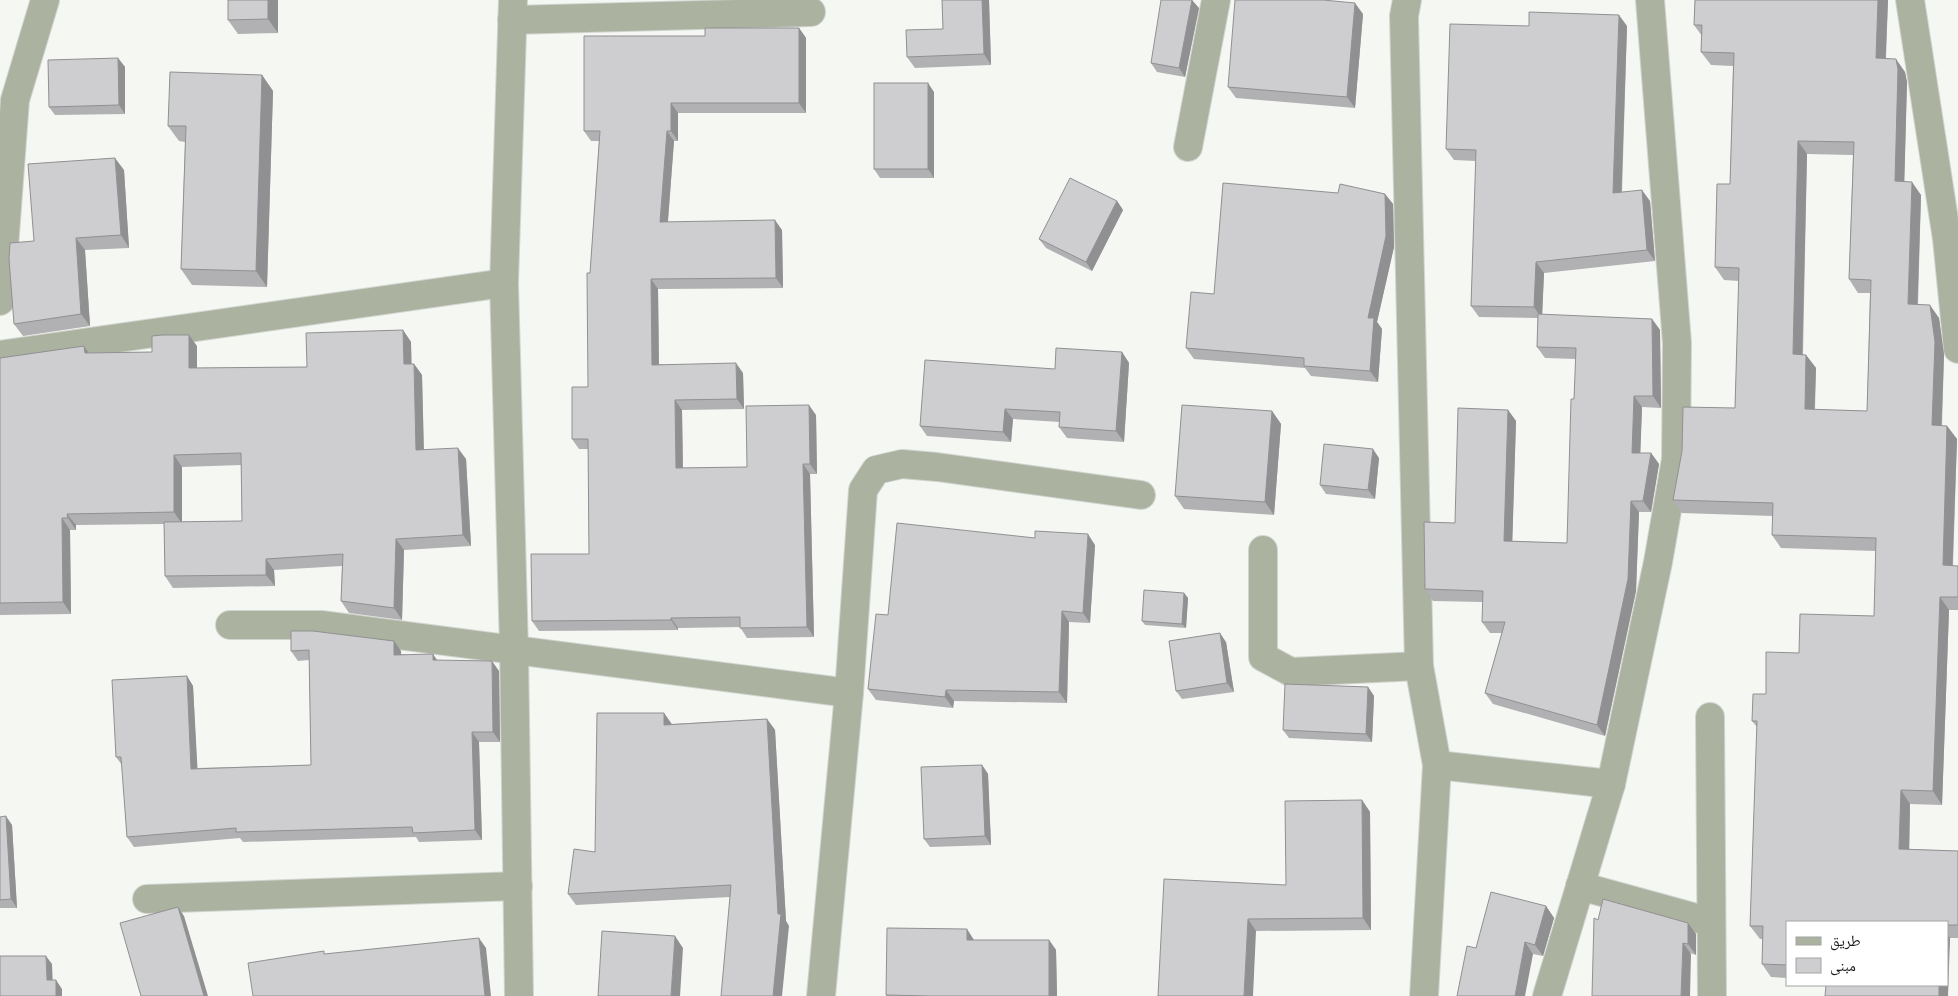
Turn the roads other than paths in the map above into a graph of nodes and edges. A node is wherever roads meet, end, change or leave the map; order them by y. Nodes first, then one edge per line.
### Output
1 (45, 0) edge
2 (1216, 0) edge
3 (1407, 0) edge
4 (1650, 0) edge
5 (1910, 0) edge
6 (513, 10) edge
7 (811, 12) dead end
8 (1188, 147) dead end
9 (1952, 238) edge
10 (504, 282) junction
11 (0, 301) edge
12 (1958, 349) edge
13 (0, 354) edge
14 (1142, 495) dead end
15 (1263, 550) dead end
16 (230, 625) dead end
17 (514, 649) junction
18 (1419, 666) junction
19 (849, 693) junction
20 (1710, 718) dead end
21 (1437, 765) junction
22 (1612, 784) junction
23 (518, 886) junction
24 (1580, 886) junction
25 (147, 899) dead end
26 (1711, 922) junction
27 (519, 996) edge
28 (821, 996) edge
29 (1424, 996) edge
30 (1547, 996) edge
31 (1712, 996) edge

1 - 11 street
2 - 8 street
3 - 18 street
4 - 22 street
5 - 9 street
6 - 7 street
6 - 10 street
9 - 12 street
10 - 13 street
10 - 17 street
14 - 19 street
15 - 18 street
16 - 17 street
17 - 19 street
17 - 23 street
18 - 21 street
19 - 28 street
20 - 26 street
21 - 22 street
21 - 29 street
22 - 24 street
23 - 25 street
23 - 27 street
24 - 26 street
24 - 30 street
26 - 31 street

